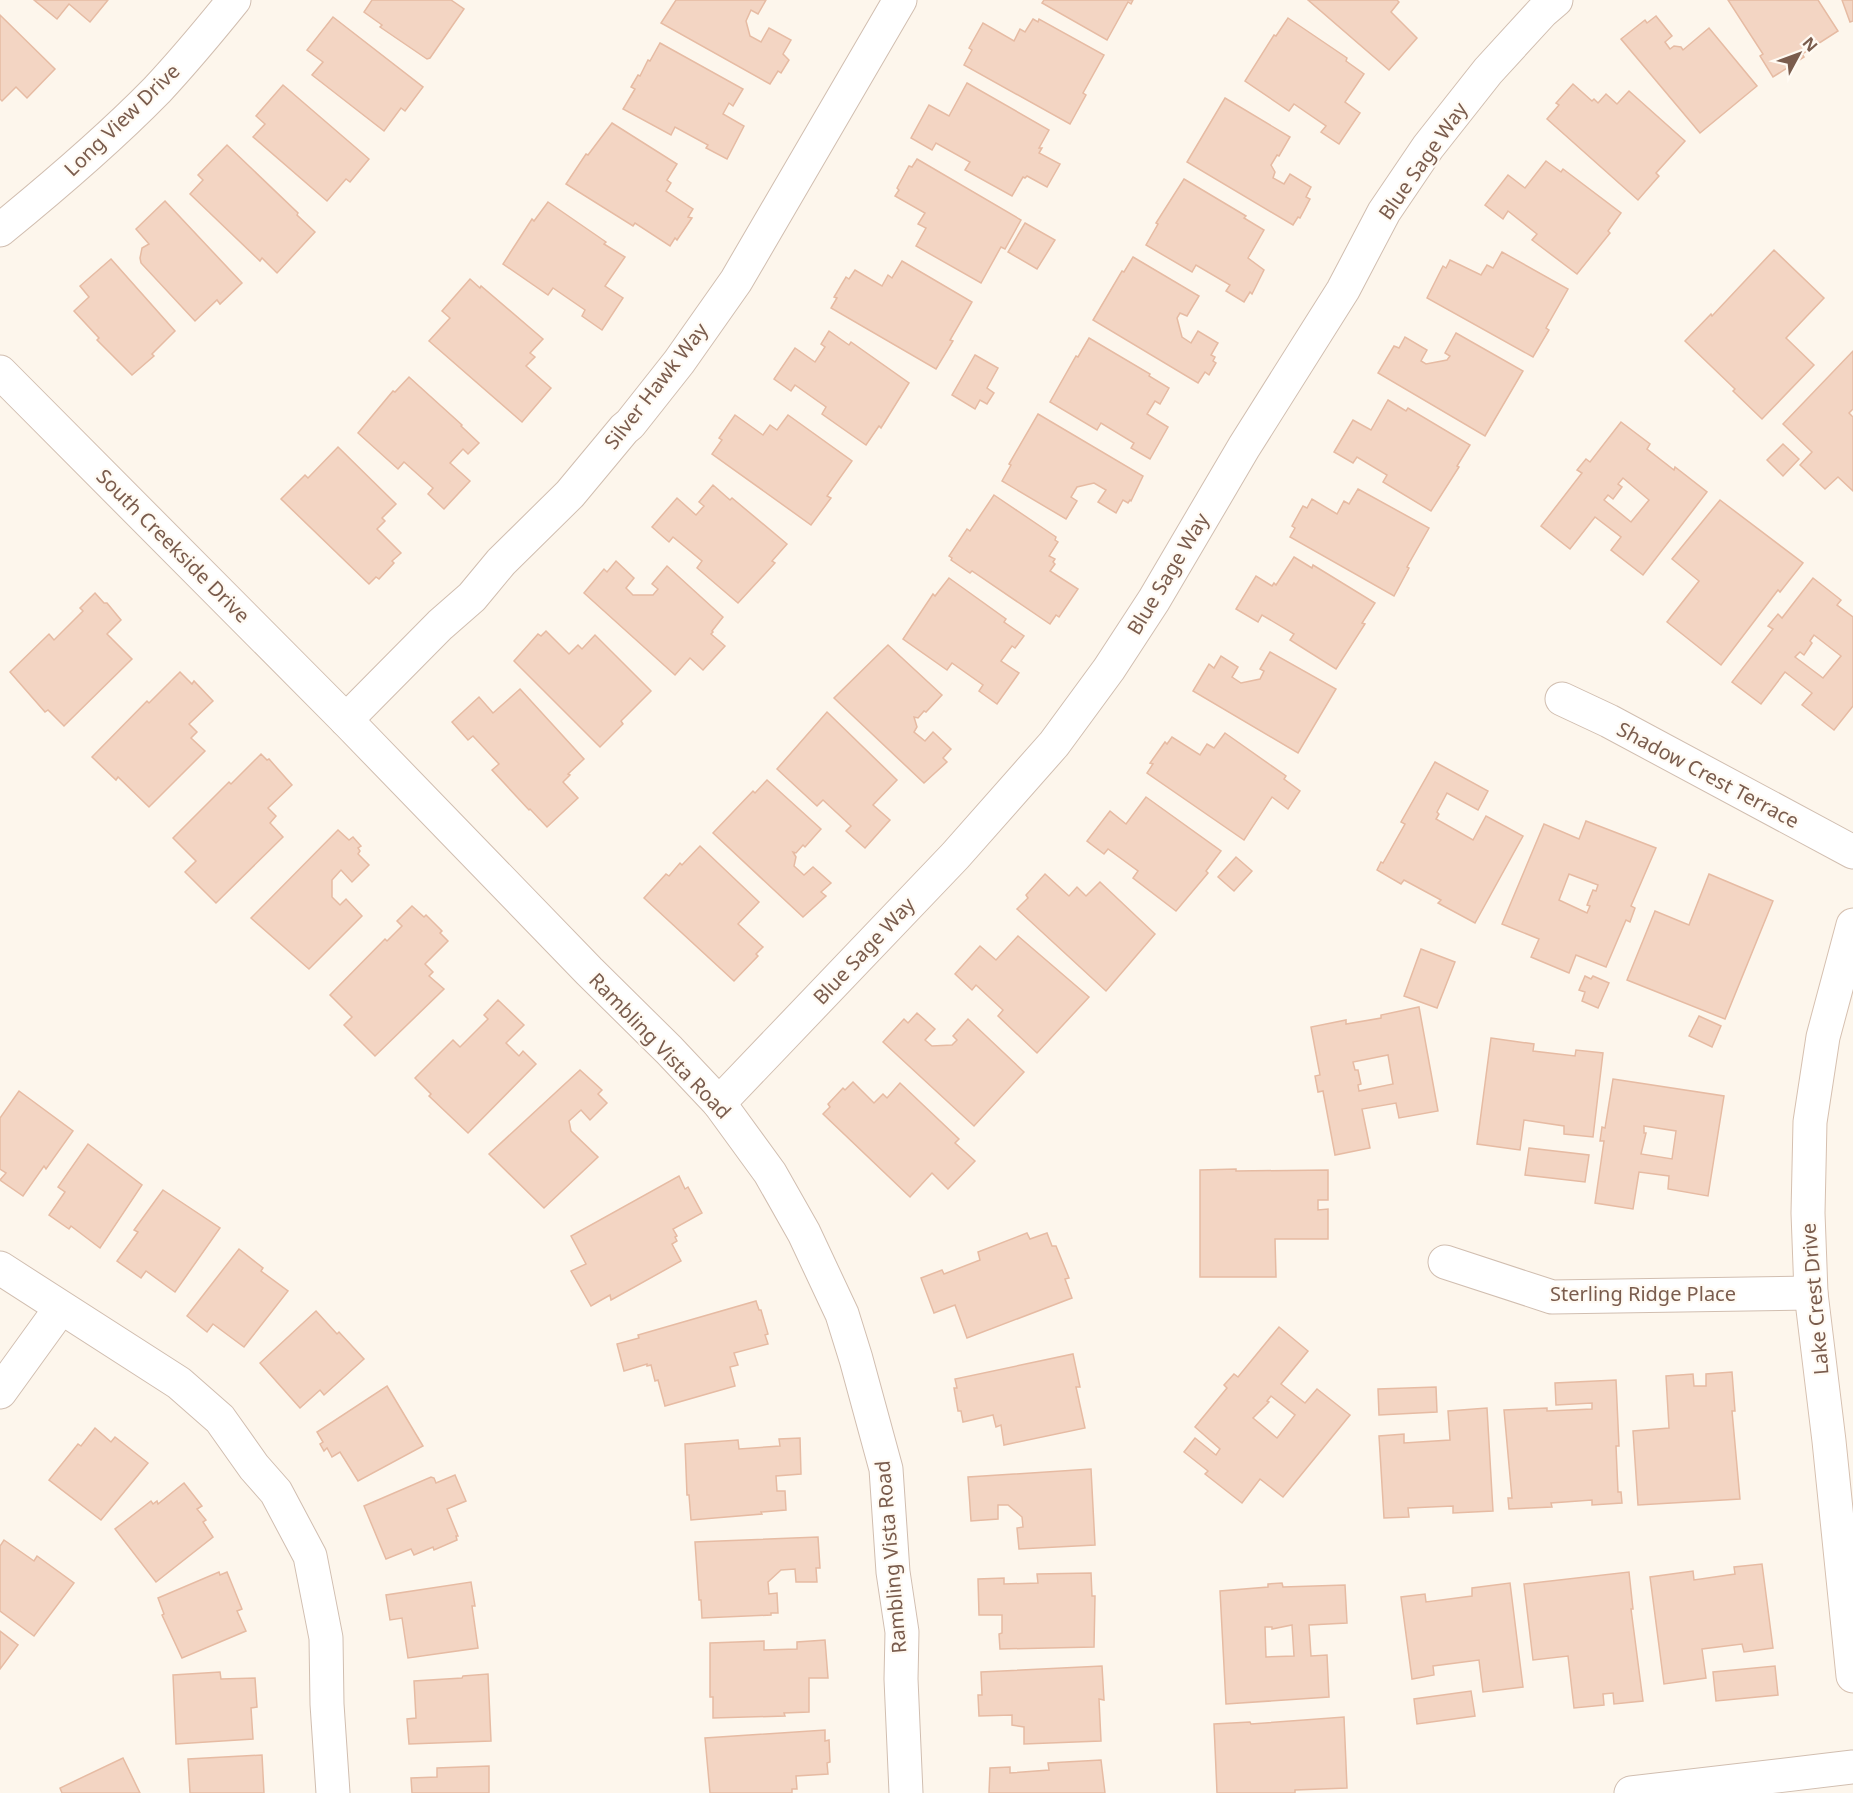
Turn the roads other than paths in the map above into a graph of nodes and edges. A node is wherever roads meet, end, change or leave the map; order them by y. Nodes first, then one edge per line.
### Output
1 (234, 0) edge
2 (900, 0) edge
3 (1556, 0) edge
4 (0, 230) edge
5 (0, 372) edge
6 (1562, 699) dead end
7 (346, 720) junction
8 (1853, 852) edge
9 (1853, 925) edge
10 (719, 1103) junction
11 (1446, 1262) dead end
12 (0, 1268) edge
13 (1810, 1293) junction
14 (60, 1309) junction
15 (0, 1392) edge
16 (1853, 1676) edge
17 (1853, 1767) edge
18 (333, 1793) edge
19 (906, 1793) edge
20 (1630, 1793) edge

1 - 4 street, Long View Drive
2 - 7 street, Silver Hawk Way
3 - 10 street, Blue Sage Way
5 - 7 street, South Creekside Drive
6 - 8 street, Shadow Crest Terrace
7 - 10 street, Rambling Vista Road
9 - 13 street, Lake Crest Drive
10 - 19 street, Rambling Vista Road
11 - 13 street, Sterling Ridge Place
12 - 14 street
13 - 16 street, Lake Crest Drive
14 - 15 street
14 - 18 street
17 - 20 street

